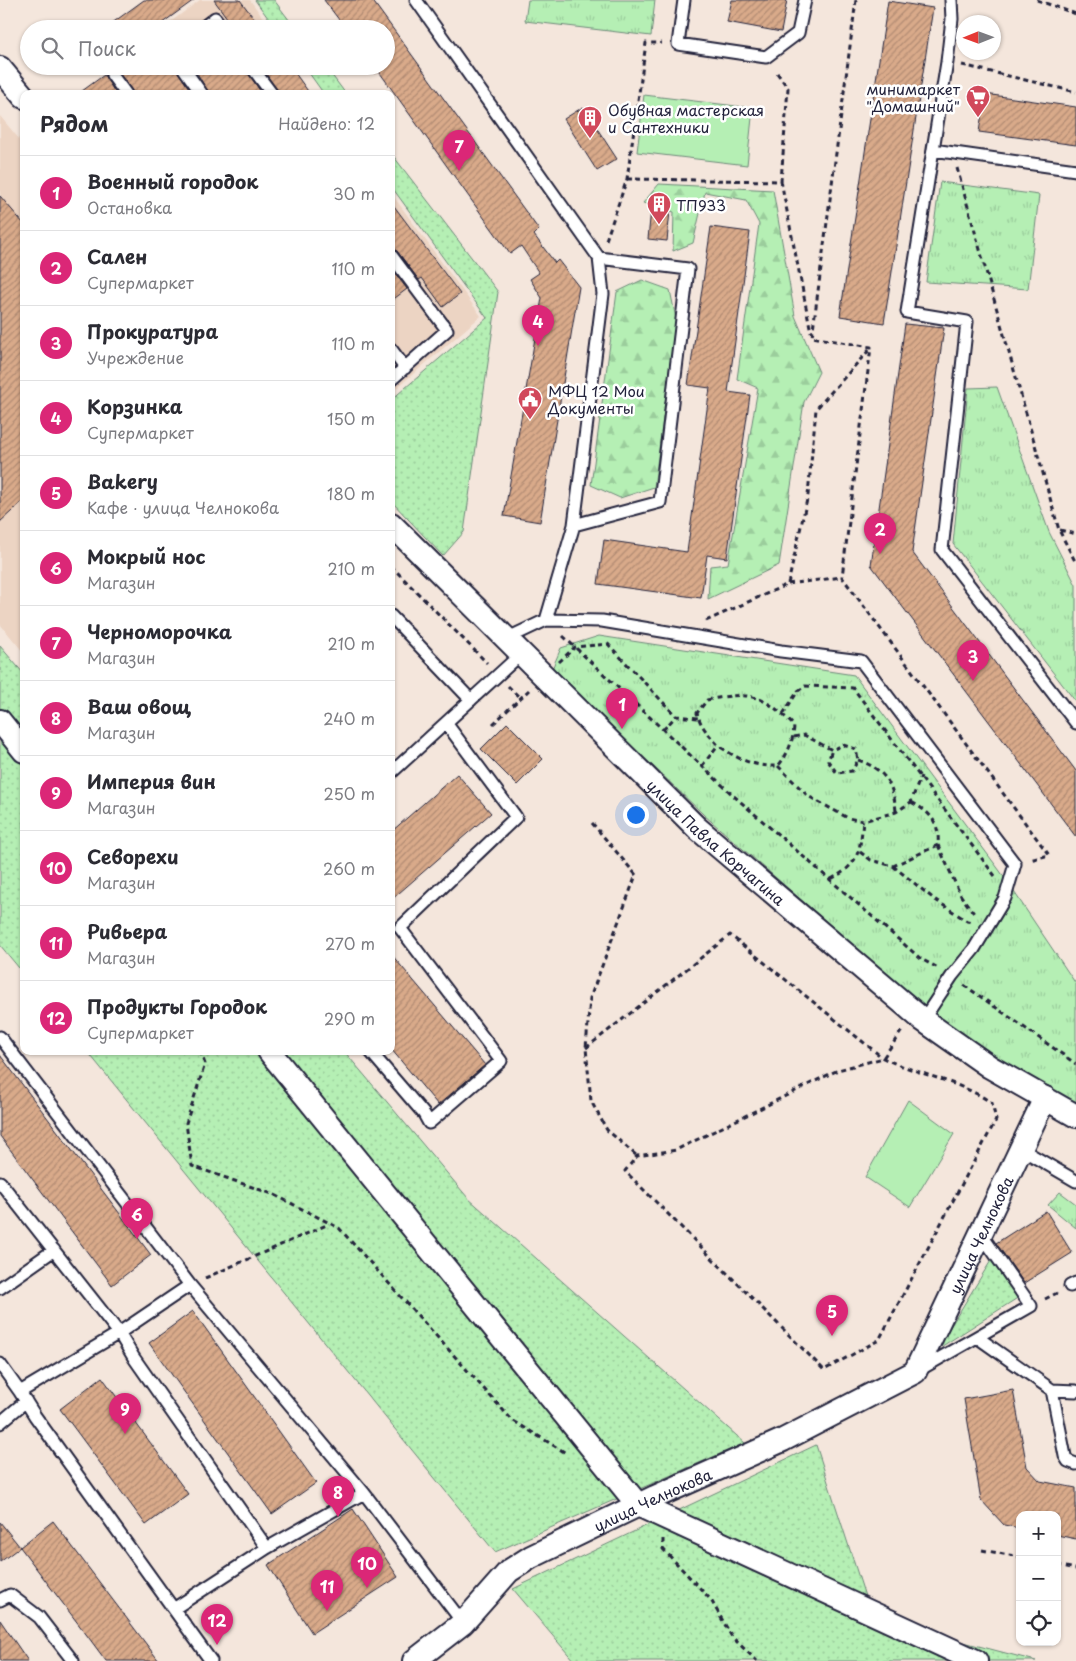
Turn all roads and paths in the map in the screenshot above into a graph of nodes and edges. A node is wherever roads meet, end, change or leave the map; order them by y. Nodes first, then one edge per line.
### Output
1 (416, 0) edge
2 (684, 0) edge
3 (804, 0) edge
4 (856, 0) edge
5 (951, 0) edge
6 (1037, 0) edge
7 (1076, 14) edge
8 (678, 44) junction
9 (766, 56) junction
10 (946, 62) junction
11 (0, 68) edge
12 (112, 75) dead end
13 (188, 75) edge
14 (258, 75) edge
15 (123, 90) edge
16 (199, 90) edge
17 (269, 90) edge
18 (20, 91) edge
19 (1076, 92) edge
20 (933, 150) junction
21 (953, 153) junction
22 (1076, 170) edge
23 (627, 179) junction
24 (781, 181) junction
25 (599, 258) junction
26 (395, 260) edge
27 (812, 337) junction
28 (871, 347) junction
29 (395, 354) edge
30 (405, 368) junction
31 (395, 377) edge
32 (574, 525) junction
33 (395, 528) edge
34 (1059, 530) junction
35 (1076, 534) edge
36 (1076, 563) edge
37 (395, 570) edge
38 (842, 577) junction
39 (788, 584) junction
40 (395, 620) edge
41 (546, 620) junction
42 (680, 633) junction
43 (514, 646) junction
44 (575, 647) junction
45 (498, 675) junction
46 (544, 676) junction
47 (471, 700) junction
48 (783, 714) junction
49 (676, 716) junction
50 (698, 718) junction
51 (0, 721) edge
52 (446, 723) junction
53 (1076, 723) edge
54 (493, 724) dead end
55 (663, 730) junction
56 (794, 737) junction
57 (718, 745) junction
58 (20, 746) edge
59 (832, 750) junction
60 (858, 760) junction
61 (702, 766) junction
62 (778, 766) junction
63 (395, 769) edge
64 (921, 776) junction
65 (911, 802) junction
66 (896, 812) junction
67 (863, 821) junction
68 (592, 822) dead end
69 (938, 845) junction
70 (860, 852) junction
71 (1015, 864) junction
72 (893, 866) junction
73 (830, 880) junction
74 (999, 882) dead end
75 (952, 976) junction
76 (919, 1017) junction
77 (0, 1037) edge
78 (586, 1048) junction
79 (202, 1055) edge
80 (272, 1055) edge
81 (373, 1055) edge
82 (883, 1058) junction
83 (1076, 1064) edge
84 (1045, 1098) junction
85 (1076, 1116) edge
86 (1021, 1149) junction
87 (637, 1156) junction
88 (1076, 1181) edge
89 (0, 1182) edge
90 (330, 1223) junction
91 (981, 1234) junction
92 (54, 1250) junction
93 (190, 1285) junction
94 (1073, 1285) edge
95 (0, 1288) edge
96 (1031, 1306) junction
97 (119, 1333) junction
98 (977, 1336) junction
99 (0, 1364) edge
100 (915, 1372) junction
101 (1052, 1390) junction
102 (1076, 1391) edge
103 (23, 1396) junction
104 (0, 1423) edge
105 (575, 1456) dead end
106 (1076, 1464) edge
107 (364, 1493) junction
108 (638, 1505) junction
109 (664, 1530) dead end
110 (266, 1548) junction
111 (982, 1550) dead end
112 (1016, 1557) edge
113 (1061, 1566) edge
114 (1076, 1569) edge
115 (0, 1600) edge
116 (174, 1608) junction
117 (463, 1623) junction
118 (73, 1661) edge
119 (211, 1661) edge
120 (414, 1661) edge
121 (757, 1661) edge
122 (976, 1661) edge

1 - 25 lane
2 - 8 lane
3 - 9 lane
4 - 27 path
5 - 10 lane
6 - 7 path
8 - 9 lane
8 - 23 path
9 - 24 path
10 - 19 path
10 - 20 lane
11 - 18 street
12 - 15 lane
13 - 16 lane
14 - 17 lane
20 - 21 lane
20 - 53 lane
21 - 22 lane
21 - 34 path
23 - 24 path
23 - 25 path
24 - 27 path
25 - 32 lane
25 - 32 lane
26 - 30 lane
27 - 28 path
28 - 38 path
28 - 39 path
29 - 30 lane
30 - 31 lane
32 - 41 lane
33 - 43 street, улица Павла Корчагина
34 - 35 path
34 - 36 path
37 - 45 path
38 - 39 path
38 - 71 path
39 - 42 path
40 - 47 lane
41 - 42 lane
41 - 43 lane
41 - 44 path
42 - 71 lane
43 - 45 lane
43 - 46 street, улица Павла Корчагина
44 - 49 path
44 - 55 path
45 - 47 lane
46 - 54 path
46 - 76 street, улица Павла Корчагина
47 - 52 lane
48 - 50 path
48 - 56 path
48 - 64 path
49 - 50 path
49 - 55 path
50 - 57 path
51 - 58 street
52 - 63 lane
52 - 81 lane
55 - 61 path
56 - 59 path
56 - 62 path
57 - 61 path
57 - 62 path
59 - 60 path
59 - 60 path
60 - 66 path
61 - 73 path
62 - 67 path
64 - 65 path
64 - 74 path
65 - 66 path
65 - 69 path
66 - 67 path
67 - 70 path
68 - 78 path
69 - 72 path
69 - 72 path
70 - 72 path
70 - 73 path
71 - 75 lane
73 - 75 path
75 - 76 lane
75 - 83 path
76 - 82 path
76 - 84 street, улица Павла Корчагина
77 - 93 lane
78 - 82 path
78 - 87 path
79 - 90 path
80 - 108 street
82 - 87 path
82 - 87 path
84 - 85 street, улица Павла Корчагина
84 - 86 street, улица Челнокова
86 - 88 lane
86 - 91 street, улица Челнокова
89 - 92 lane
90 - 93 path
90 - 105 path
91 - 96 lane
91 - 100 street, улица Челнокова
92 - 95 lane
92 - 97 lane
93 - 97 lane
93 - 107 lane
94 - 96 path
96 - 98 lane, улица Челнокова
97 - 103 lane
97 - 110 lane
98 - 100 lane, улица Челнокова
98 - 101 lane
99 - 103 lane
100 - 108 street, улица Челнокова
101 - 102 lane
101 - 106 lane
103 - 104 lane
103 - 116 lane
107 - 110 lane
107 - 117 lane
108 - 117 street, улица Челнокова
108 - 122 street
109 - 121 path
110 - 116 lane
111 - 112 path
113 - 114 path
115 - 118 lane
116 - 119 lane
117 - 120 street, улица Челнокова

